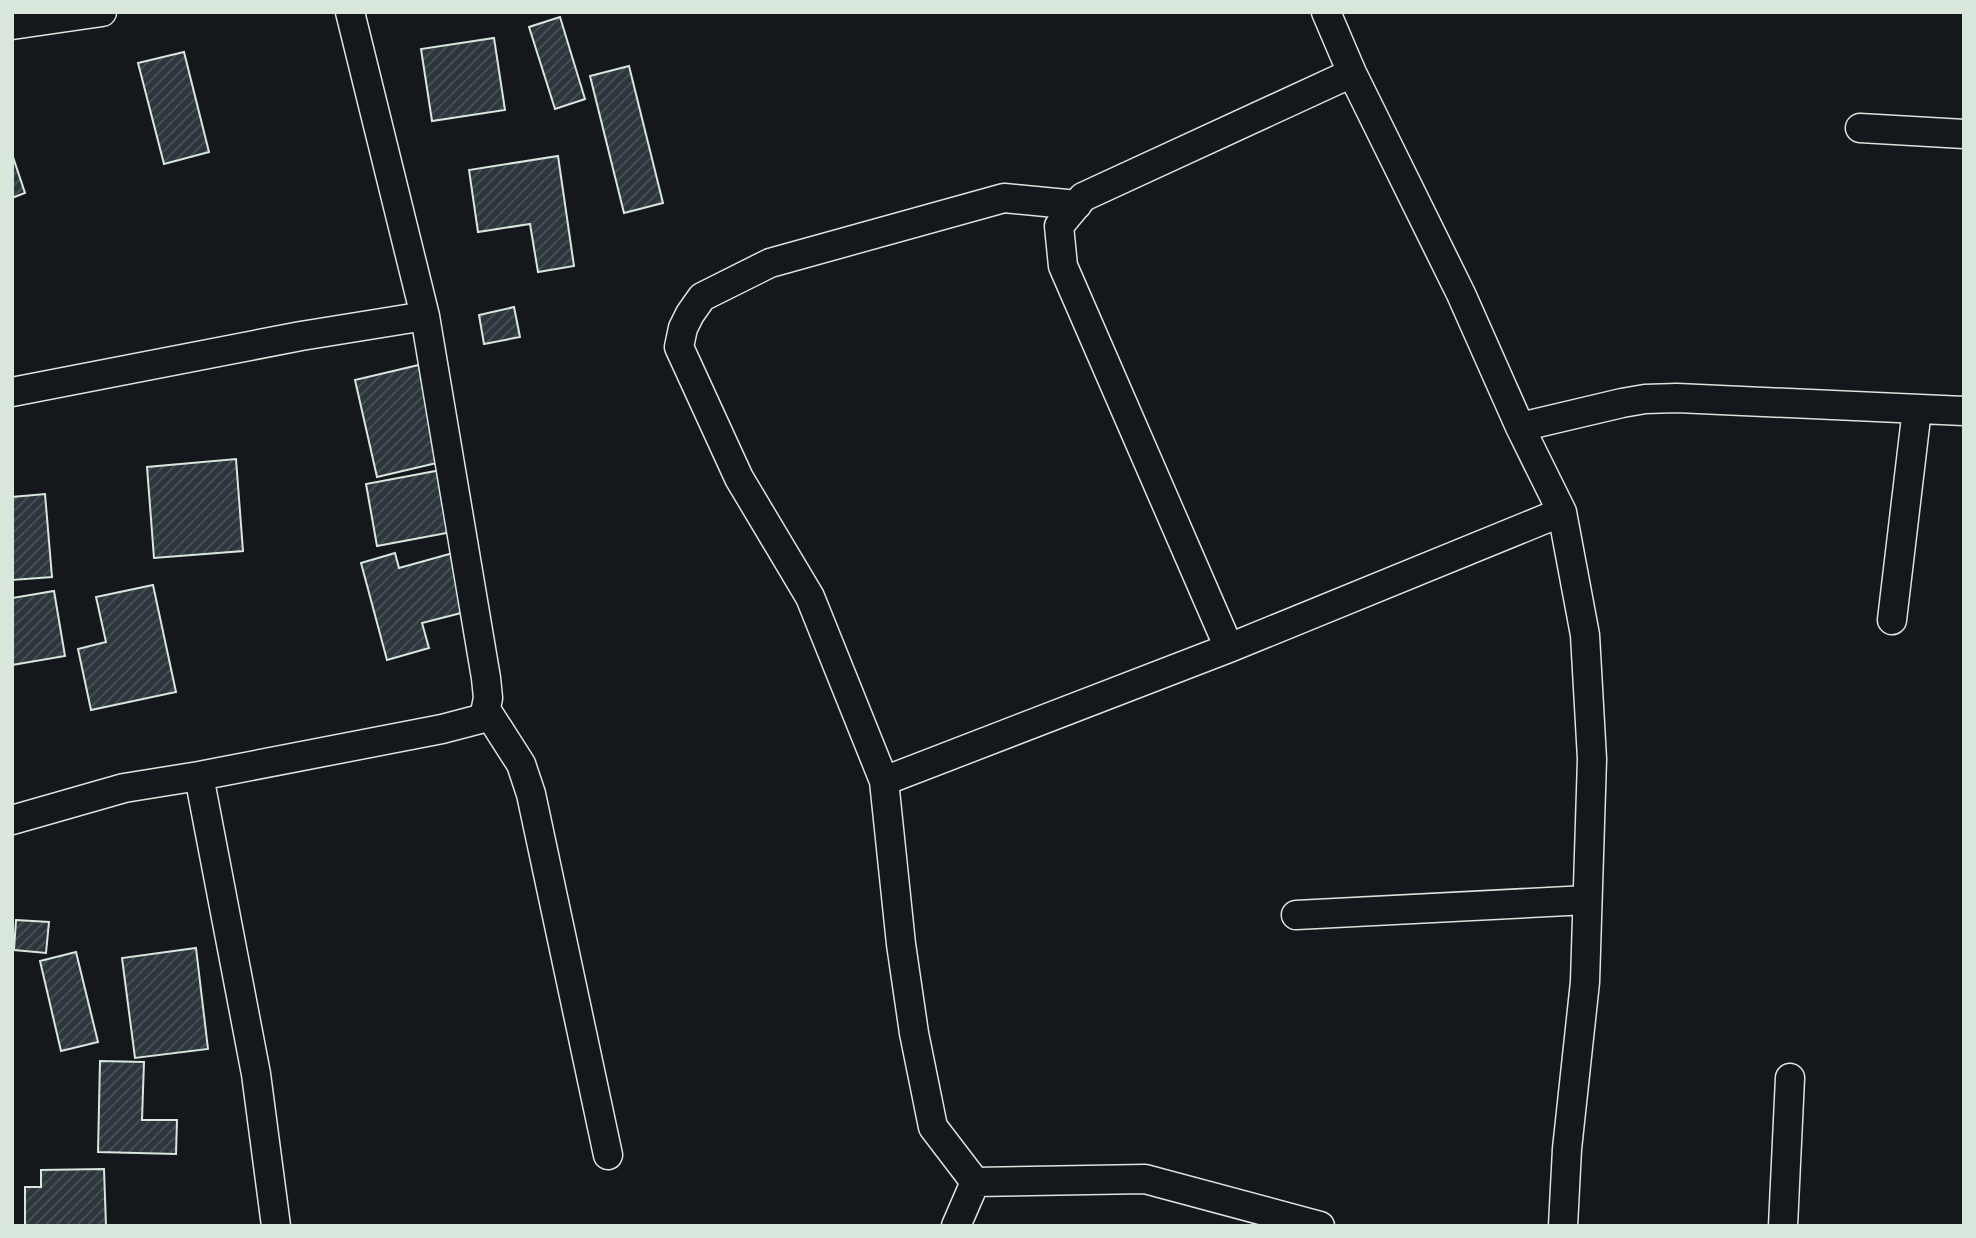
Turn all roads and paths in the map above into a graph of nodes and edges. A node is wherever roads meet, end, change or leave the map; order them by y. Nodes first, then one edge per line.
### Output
1 (102, 12) edge
2 (350, 12) edge
3 (1326, 12) edge
4 (12, 25) edge
5 (1352, 74) junction
6 (1860, 128) dead end
7 (1964, 134) edge
8 (1077, 205) junction
9 (425, 316) junction
10 (12, 392) edge
11 (1917, 409) junction
12 (1964, 411) edge
13 (1520, 427) junction
14 (1562, 512) junction
15 (1892, 620) dead end
16 (1229, 648) junction
17 (487, 711) junction
18 (199, 776) junction
19 (884, 781) junction
20 (12, 820) edge
21 (1587, 900) junction
22 (1296, 915) dead end
23 (1790, 1078) dead end
24 (608, 1155) dead end
25 (975, 1182) junction
26 (276, 1226) edge
27 (956, 1226) edge
28 (1321, 1226) edge
29 (1563, 1226) edge
30 (1783, 1226) edge

1 - 4 street
2 - 9 street
3 - 5 street
5 - 8 street
5 - 13 street
6 - 7 street
8 - 16 street
8 - 19 street
9 - 10 street
9 - 17 street
11 - 12 street
11 - 13 street
11 - 15 street
13 - 14 street
14 - 16 street
14 - 21 street
16 - 19 street
17 - 18 street
17 - 24 street
18 - 20 street
18 - 26 street
19 - 25 street
21 - 22 street
21 - 29 street
23 - 30 street
25 - 27 street
25 - 28 street

